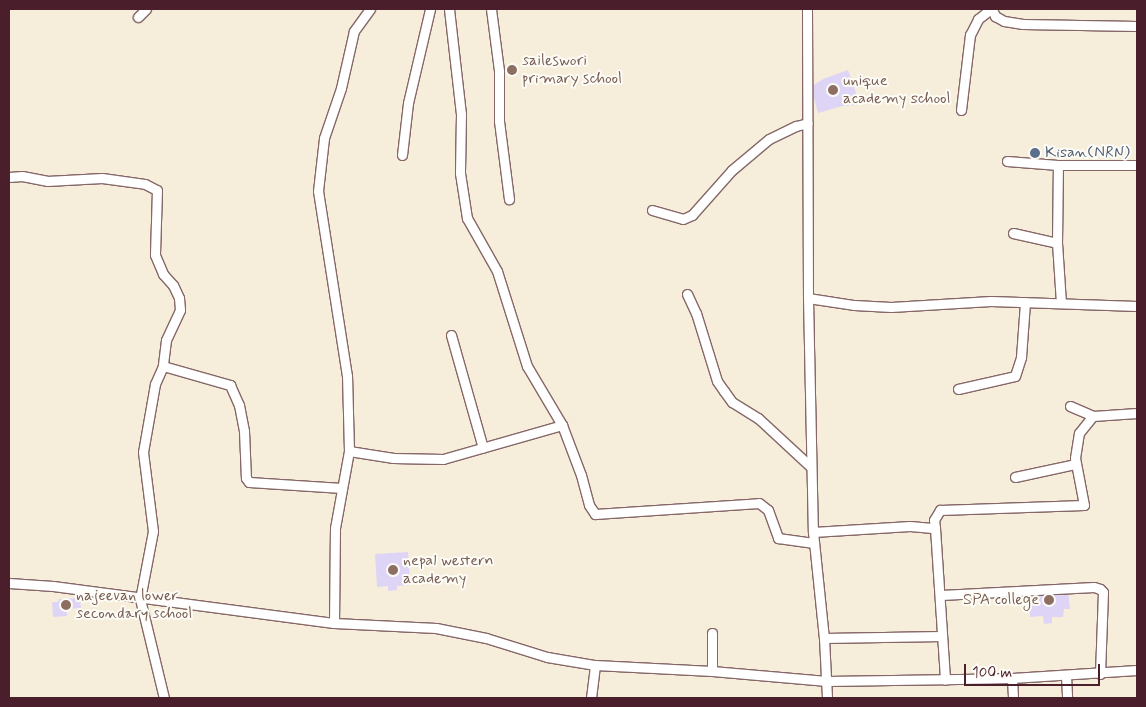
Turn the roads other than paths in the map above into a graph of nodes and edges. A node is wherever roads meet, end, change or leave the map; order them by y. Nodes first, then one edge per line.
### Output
1 (146, 9) edge
2 (370, 9) edge
3 (430, 9) edge
4 (449, 9) edge
5 (491, 9) edge
6 (808, 9) edge
7 (992, 9) edge
8 (138, 18) dead end
9 (1137, 26) edge
10 (961, 110) dead end
11 (808, 122) junction
12 (402, 155) dead end
13 (1007, 162) dead end
14 (1058, 165) junction
15 (1137, 165) edge
16 (9, 178) edge
17 (509, 199) dead end
18 (652, 210) dead end
19 (1013, 234) dead end
20 (1057, 243) junction
21 (687, 294) dead end
22 (808, 298) junction
23 (1025, 302) junction
24 (1061, 303) junction
25 (1137, 306) edge
26 (451, 335) dead end
27 (163, 366) junction
28 (958, 389) dead end
29 (1070, 406) dead end
30 (1137, 413) edge
31 (1093, 416) junction
32 (562, 425) junction
33 (483, 448) junction
34 (349, 451) junction
35 (1074, 464) junction
36 (812, 467) junction
37 (1014, 477) dead end
38 (342, 488) junction
39 (935, 528) junction
40 (813, 532) junction
41 (814, 544) junction
42 (9, 583) edge
43 (941, 595) junction
44 (140, 599) junction
45 (334, 623) junction
46 (712, 632) dead end
47 (942, 636) junction
48 (824, 638) junction
49 (595, 665) junction
50 (1137, 670) edge
51 (712, 671) junction
52 (1100, 674) junction
53 (1066, 676) junction
54 (1012, 678) junction
55 (945, 680) junction
56 (827, 681) junction
57 (164, 698) edge
58 (591, 698) edge
59 (827, 698) edge
60 (1013, 698) edge
61 (1067, 698) edge

1 - 8 street
2 - 34 street
3 - 12 street
4 - 32 street
5 - 17 street
6 - 11 street
7 - 9 street
7 - 10 street
11 - 18 street
11 - 22 street
13 - 14 street
14 - 15 street
14 - 20 street
16 - 27 street
19 - 20 street
20 - 24 street
21 - 36 street
22 - 23 street
22 - 36 street
23 - 24 street
23 - 28 street
24 - 25 street
26 - 33 street
27 - 38 street
27 - 44 street
29 - 31 street
30 - 31 street
31 - 35 street
32 - 33 street
32 - 41 street
33 - 34 street
34 - 38 street
35 - 37 street
35 - 39 street
36 - 40 street
38 - 45 street
39 - 40 street
39 - 43 street
40 - 41 street
41 - 48 street
42 - 44 street
43 - 47 street
43 - 52 street
44 - 45 street
44 - 57 street
45 - 49 street
46 - 51 street
47 - 48 street
47 - 55 street
48 - 56 street
49 - 51 street
49 - 58 street
50 - 52 street
51 - 56 street
52 - 53 street
53 - 54 street
53 - 61 street
54 - 55 street
54 - 60 street
55 - 56 street
56 - 59 street

